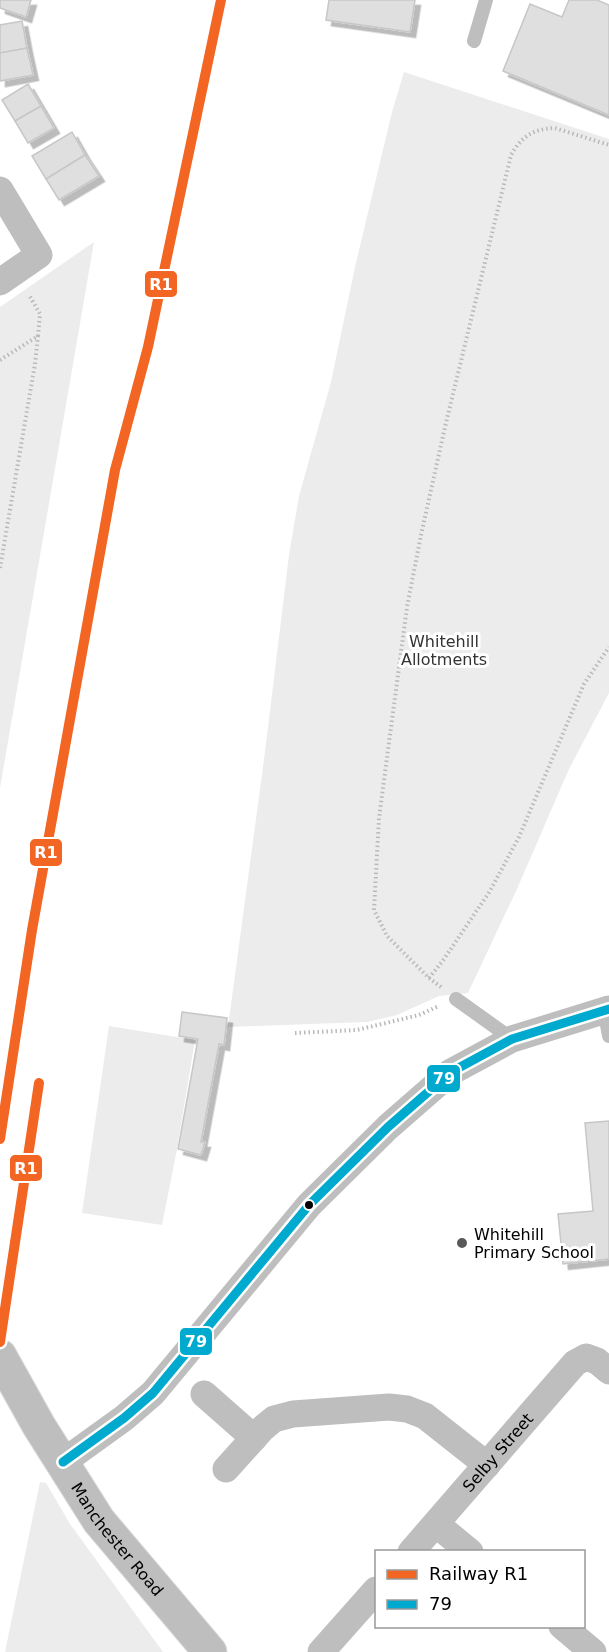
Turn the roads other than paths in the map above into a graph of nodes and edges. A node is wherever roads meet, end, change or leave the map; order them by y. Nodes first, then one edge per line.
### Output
1 (486, 0) edge
2 (474, 41) dead end
3 (0, 190) edge
4 (7, 277) edge
5 (456, 999) road end
6 (606, 1009) edge
7 (609, 1036) edge
8 (513, 1039) junction
9 (0, 1356) edge
10 (598, 1364) edge
11 (204, 1394) dead end
12 (254, 1438) junction
13 (63, 1462) junction
14 (487, 1465) junction
15 (226, 1469) dead end
16 (436, 1524) junction
17 (412, 1550) edge
18 (469, 1550) edge
19 (375, 1591) edge
20 (564, 1628) edge
21 (210, 1652) edge
22 (321, 1652) edge
23 (593, 1652) edge

1 - 2 lane
3 - 4 street
5 - 8 lane
6 - 7 lane
6 - 8 street
8 - 13 street
9 - 13 main road, Manchester Road
10 - 14 street, Selby Street
11 - 12 street
12 - 14 street
12 - 15 street
13 - 21 main road, Manchester Road
14 - 16 street, Selby Street
16 - 17 street, Selby Street
16 - 18 street
19 - 22 street
20 - 23 street

